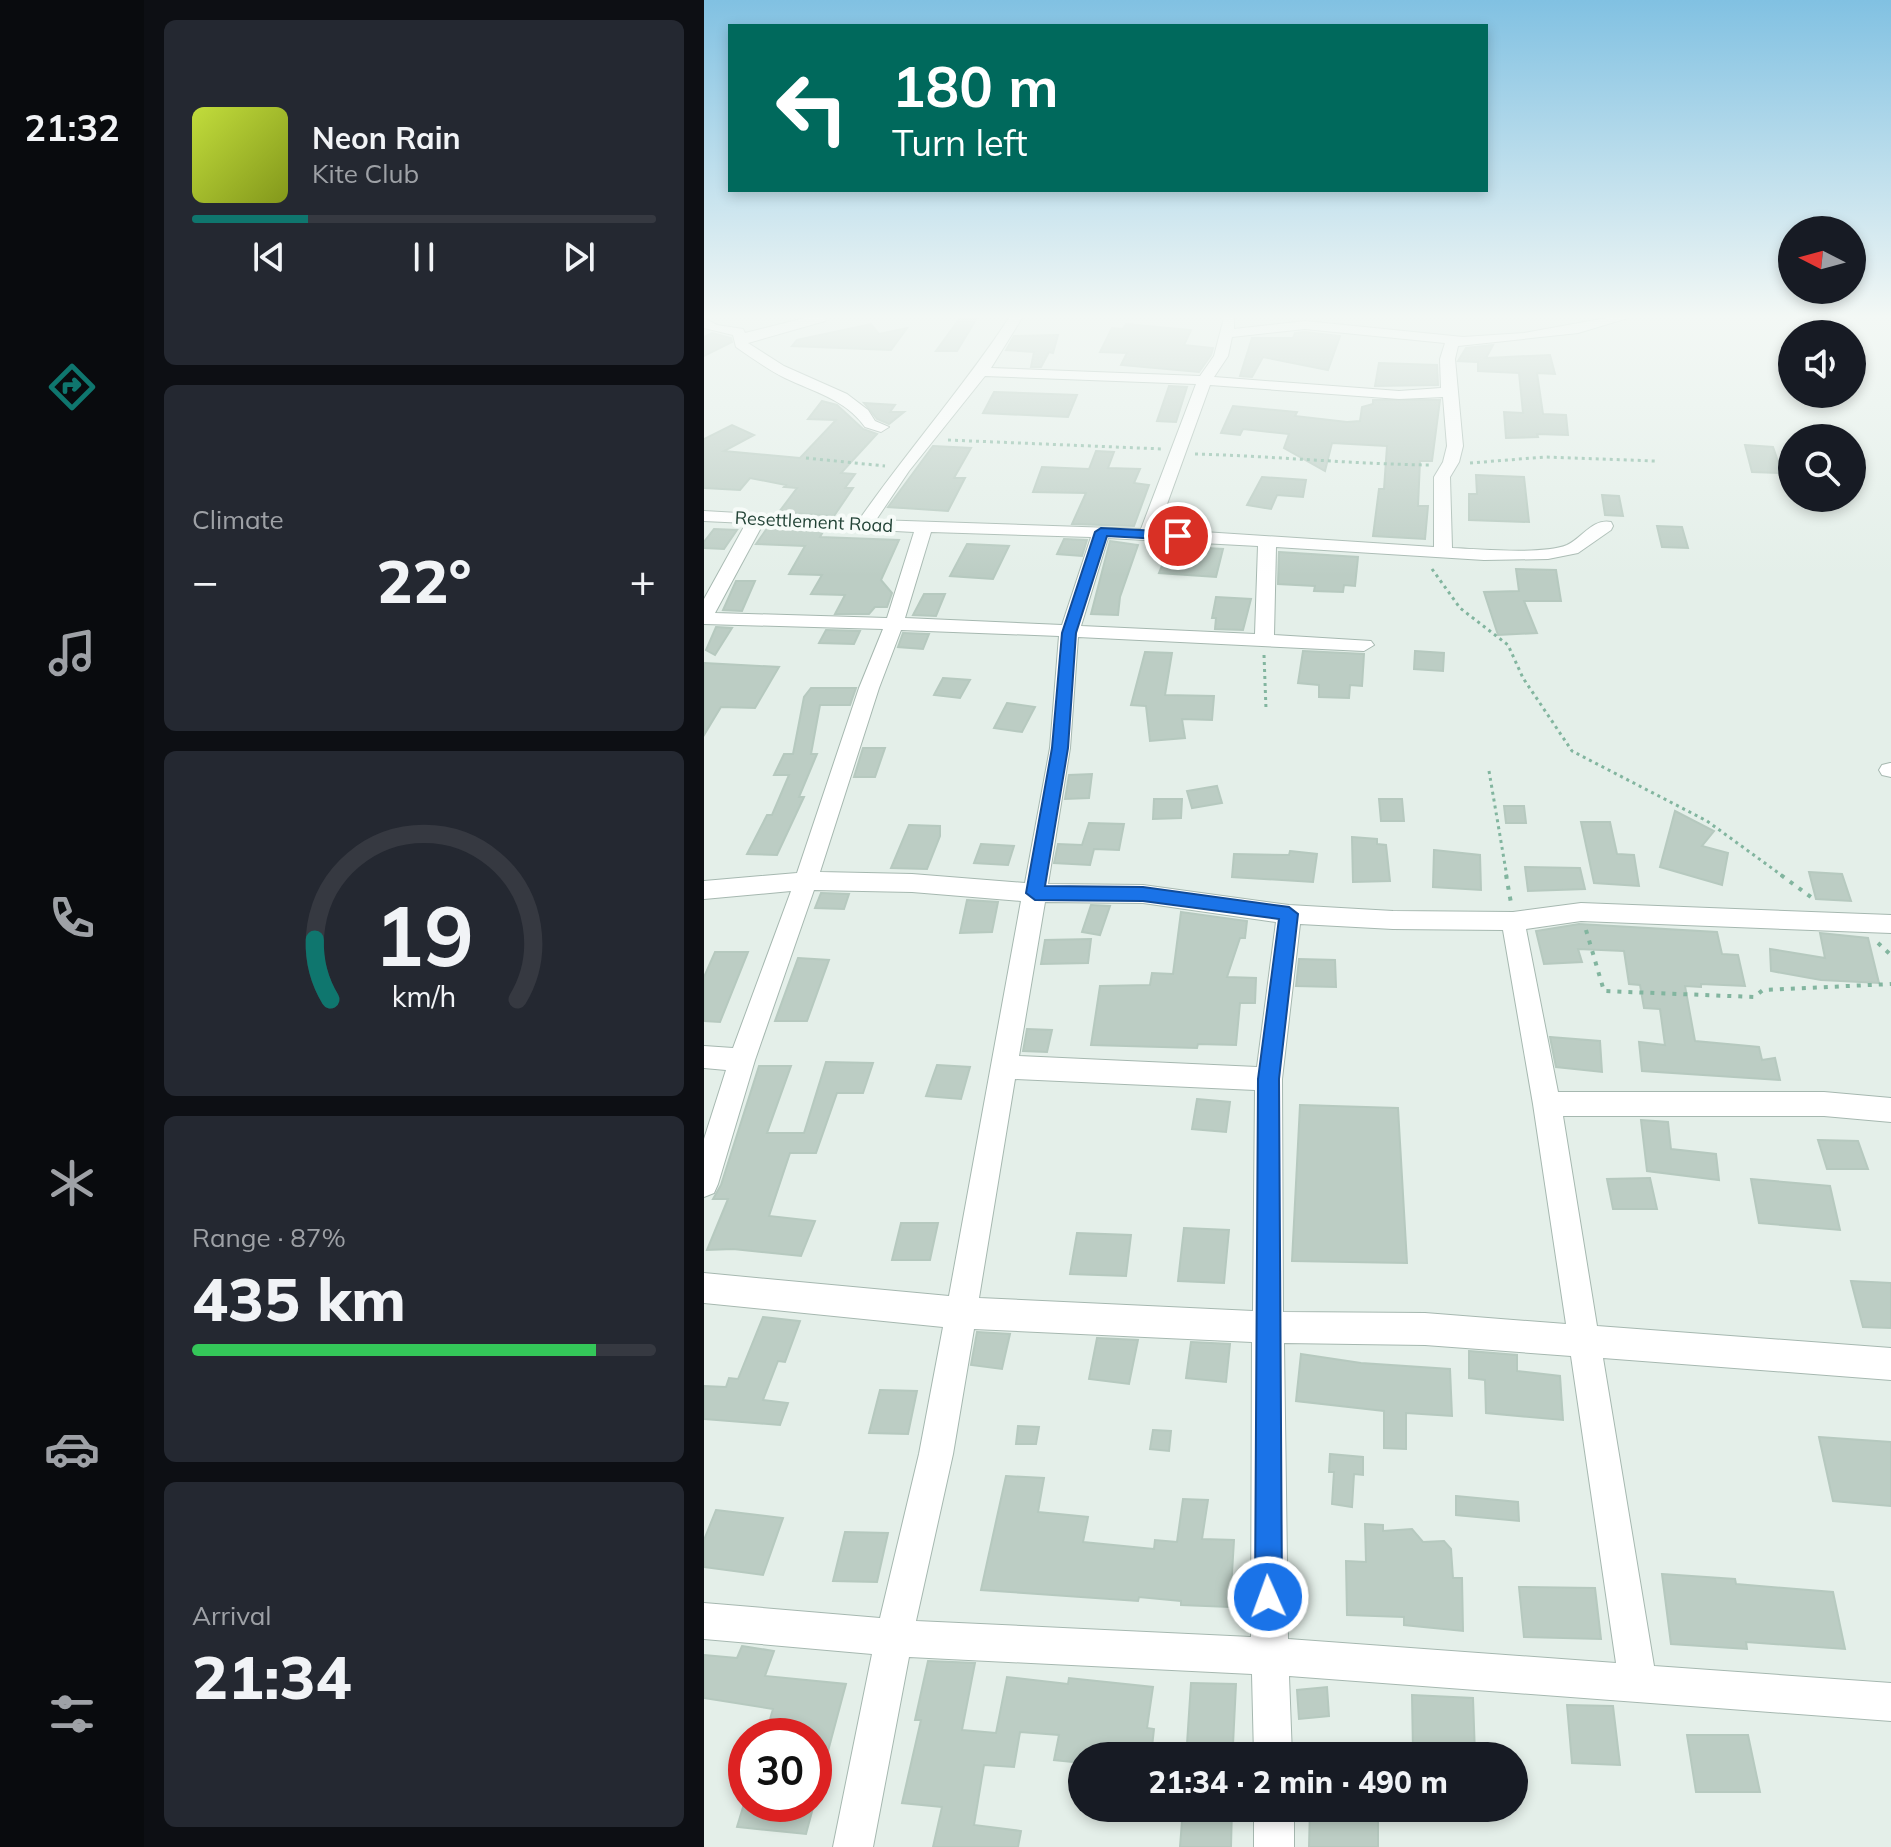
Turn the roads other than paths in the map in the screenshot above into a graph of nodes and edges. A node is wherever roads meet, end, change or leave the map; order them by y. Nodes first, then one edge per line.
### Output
1 (854, 404) edge
2 (955, 404) edge
3 (1196, 404) edge
4 (1450, 404) edge
5 (881, 427) dead end
6 (704, 516) edge
7 (758, 518) junction
8 (864, 525) junction
9 (1605, 526) dead end
10 (924, 527) junction
11 (1101, 532) junction
12 (1148, 534) junction
13 (1267, 544) junction
14 (1443, 552) junction
15 (704, 616) edge
16 (895, 622) junction
17 (1069, 633) junction
18 (1264, 640) junction
19 (1364, 645) dead end
20 (806, 881) junction
21 (704, 890) edge
22 (1035, 893) junction
23 (1289, 914) junction
24 (1513, 921) junction
25 (1891, 924) edge
26 (704, 1057) edge
27 (742, 1060) junction
28 (1004, 1067) junction
29 (1269, 1079) junction
30 (1547, 1104) junction
31 (1891, 1110) edge
32 (704, 1184) edge
33 (704, 1288) edge
34 (961, 1313) junction
35 (1270, 1327) junction
36 (1585, 1342) junction
37 (1891, 1364) edge
38 (704, 1621) edge
39 (894, 1638) junction
40 (1270, 1656) junction
41 (1638, 1683) junction
42 (1891, 1702) edge
43 (1273, 1742) edge
44 (1274, 1822) edge
45 (853, 1847) edge
46 (1274, 1847) edge

1 - 5 street
2 - 8 street
3 - 12 street
4 - 14 street
6 - 7 street, Resettlement Road
7 - 8 street, Resettlement Road
7 - 15 street
8 - 10 street, Resettlement Road
9 - 14 street, Resettlement Road
10 - 11 street, Resettlement Road
10 - 16 street
11 - 12 street, Resettlement Road
11 - 17 street
12 - 13 street, Resettlement Road
13 - 14 street, Resettlement Road
13 - 18 street
15 - 16 street
16 - 17 street
16 - 20 street
17 - 18 street
17 - 22 street
18 - 19 street
20 - 21 street
20 - 22 street
20 - 27 street
22 - 23 street
22 - 28 street
23 - 24 street
23 - 29 street
24 - 25 street
24 - 30 street
26 - 27 street
27 - 32 street
28 - 29 street
28 - 34 street
29 - 35 street
30 - 31 street
30 - 36 street
33 - 34 street
34 - 35 street
34 - 39 street
35 - 36 street
35 - 40 street
36 - 37 street
36 - 41 street
38 - 39 street
39 - 40 street
39 - 45 street
40 - 41 street
40 - 43 street
41 - 42 street
44 - 46 street

